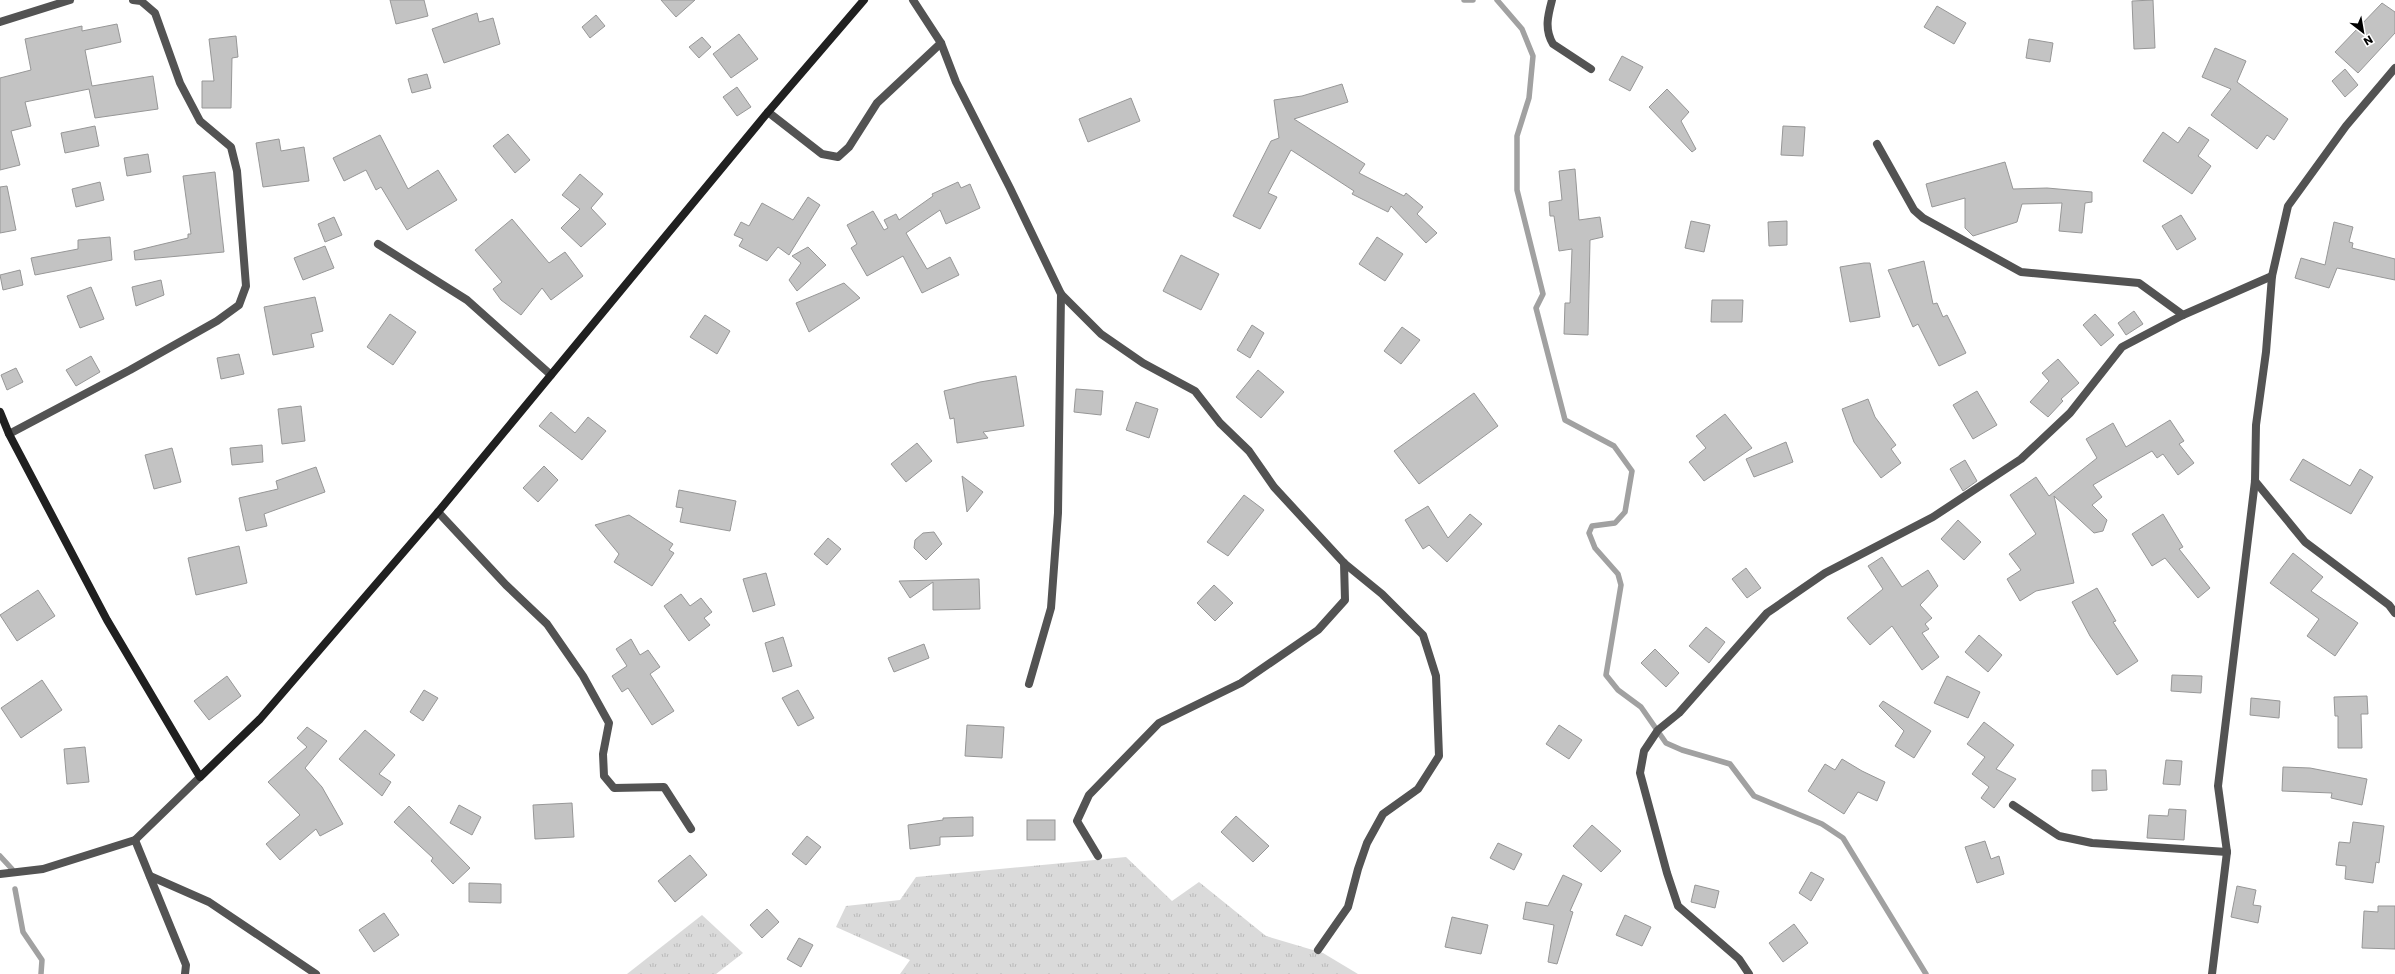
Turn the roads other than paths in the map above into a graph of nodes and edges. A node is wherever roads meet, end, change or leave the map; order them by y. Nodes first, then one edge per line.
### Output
1 (70, 0) edge
2 (132, 0) edge
3 (864, 0) edge
4 (913, 0) edge
5 (1552, 0) edge
6 (0, 22) edge
7 (941, 43) junction
8 (2395, 68) edge
9 (1591, 69) dead end
10 (768, 112) junction
11 (1877, 144) dead end
12 (378, 244) dead end
13 (2272, 276) junction
14 (1061, 294) junction
15 (2183, 315) junction
16 (551, 375) junction
17 (0, 412) edge
18 (9, 434) junction
19 (2255, 481) junction
20 (438, 512) junction
21 (1344, 563) junction
22 (2395, 613) edge
23 (1029, 684) dead end
24 (200, 777) junction
25 (2013, 805) dead end
26 (691, 829) dead end
27 (135, 840) junction
28 (2227, 852) junction
29 (1098, 856) dead end
30 (0, 874) edge
31 (150, 876) junction
32 (1318, 950) dead end
33 (185, 974) edge
34 (316, 974) edge
35 (1749, 974) edge
36 (2212, 974) edge

1 - 6 street
2 - 18 street
3 - 10 street
4 - 7 street
5 - 9 street
7 - 10 street
7 - 14 street
8 - 13 street
10 - 16 street
11 - 15 street
12 - 16 street
13 - 15 street
13 - 19 street
14 - 21 street
14 - 23 street
15 - 35 street
16 - 20 street
17 - 18 street
18 - 24 street
19 - 22 street
19 - 28 street
20 - 24 street
20 - 26 street
21 - 29 street
21 - 32 street
24 - 27 street
25 - 28 street
27 - 30 street
27 - 31 street
28 - 36 street
31 - 33 street
31 - 34 street

